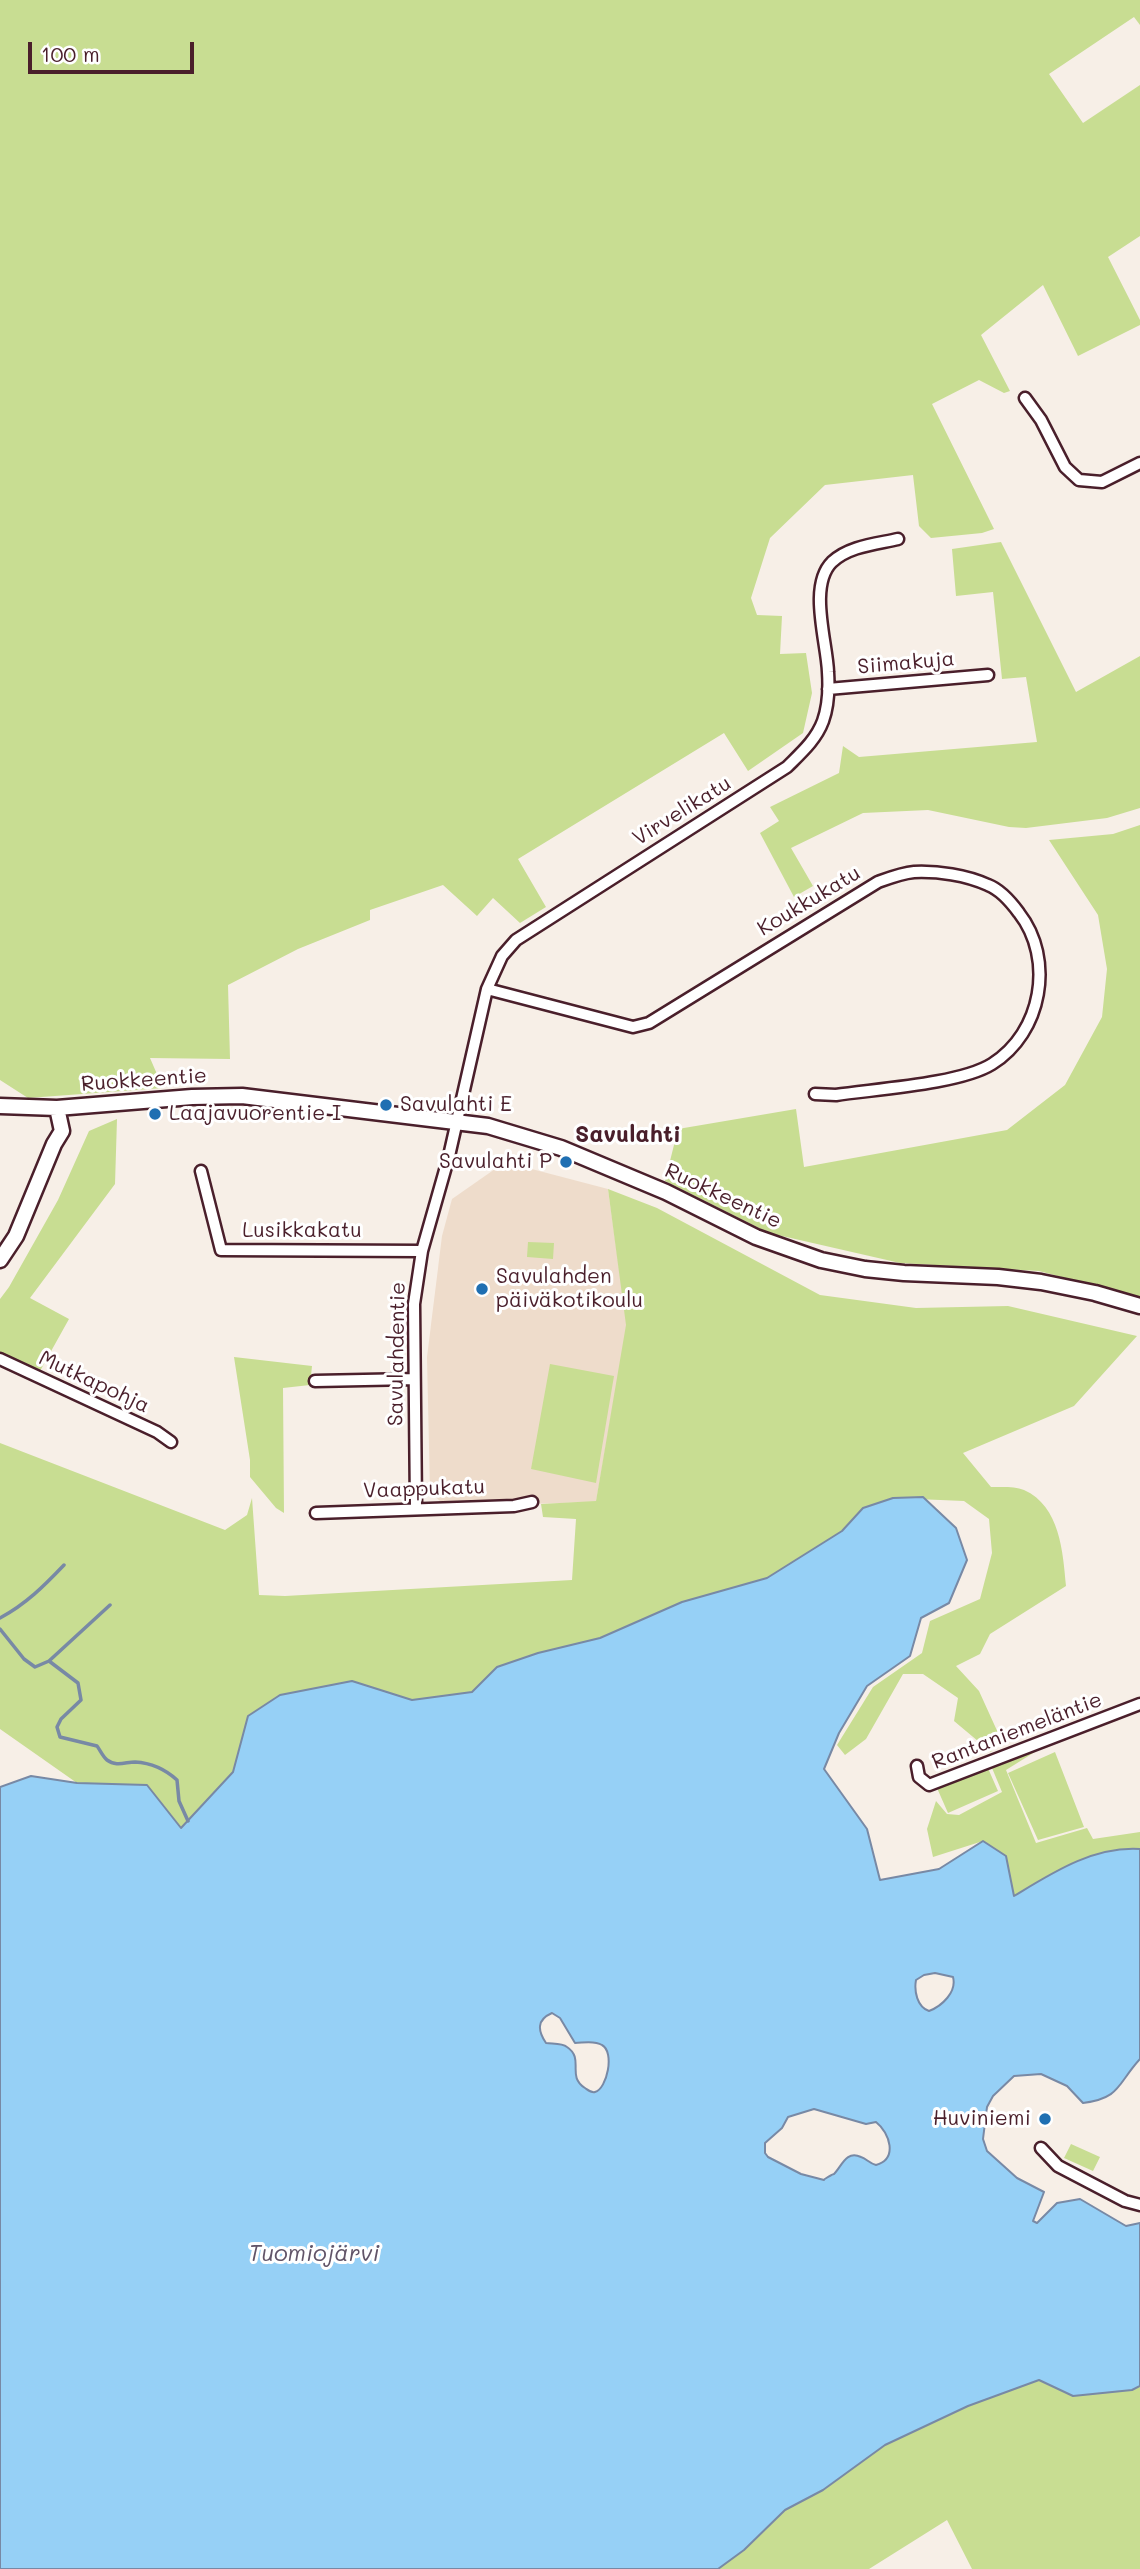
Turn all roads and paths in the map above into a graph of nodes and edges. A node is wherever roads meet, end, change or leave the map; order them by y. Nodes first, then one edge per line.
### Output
1 (1025, 398) dead end
2 (1140, 463) edge
3 (898, 538) dead end
4 (988, 675) dead end
5 (828, 689) junction
6 (488, 989) junction
7 (815, 1094) dead end
8 (0, 1106) edge
9 (57, 1108) junction
10 (456, 1122) junction
11 (201, 1171) dead end
12 (422, 1251) junction
13 (0, 1260) edge
14 (1140, 1306) edge
15 (0, 1359) edge
16 (413, 1379) junction
17 (315, 1381) dead end
18 (171, 1442) dead end
19 (532, 1502) dead end
20 (416, 1508) junction
21 (316, 1513) dead end
22 (1140, 1704) edge
23 (918, 1766) dead end
24 (1041, 2148) dead end
25 (1140, 2205) edge

1 - 2 street
3 - 5 street, Virvelikatu
4 - 5 street, Siimakuja
5 - 6 street, Virvelikatu
6 - 7 street, Koukkukatu
6 - 10 street, Virvelikatu
8 - 9 street, Ruokkeentie
9 - 10 street, Ruokkeentie
9 - 13 street
10 - 12 street, Savulahdentie
10 - 14 street, Ruokkeentie
11 - 12 street, Lusikkakatu
12 - 16 street, Savulahdentie
15 - 18 street, Mutkapohja
16 - 17 street
16 - 20 street, Savulahdentie
19 - 20 street, Vaappukatu
20 - 21 street, Vaappukatu
22 - 23 street, Rantaniemeläntie
24 - 25 street

